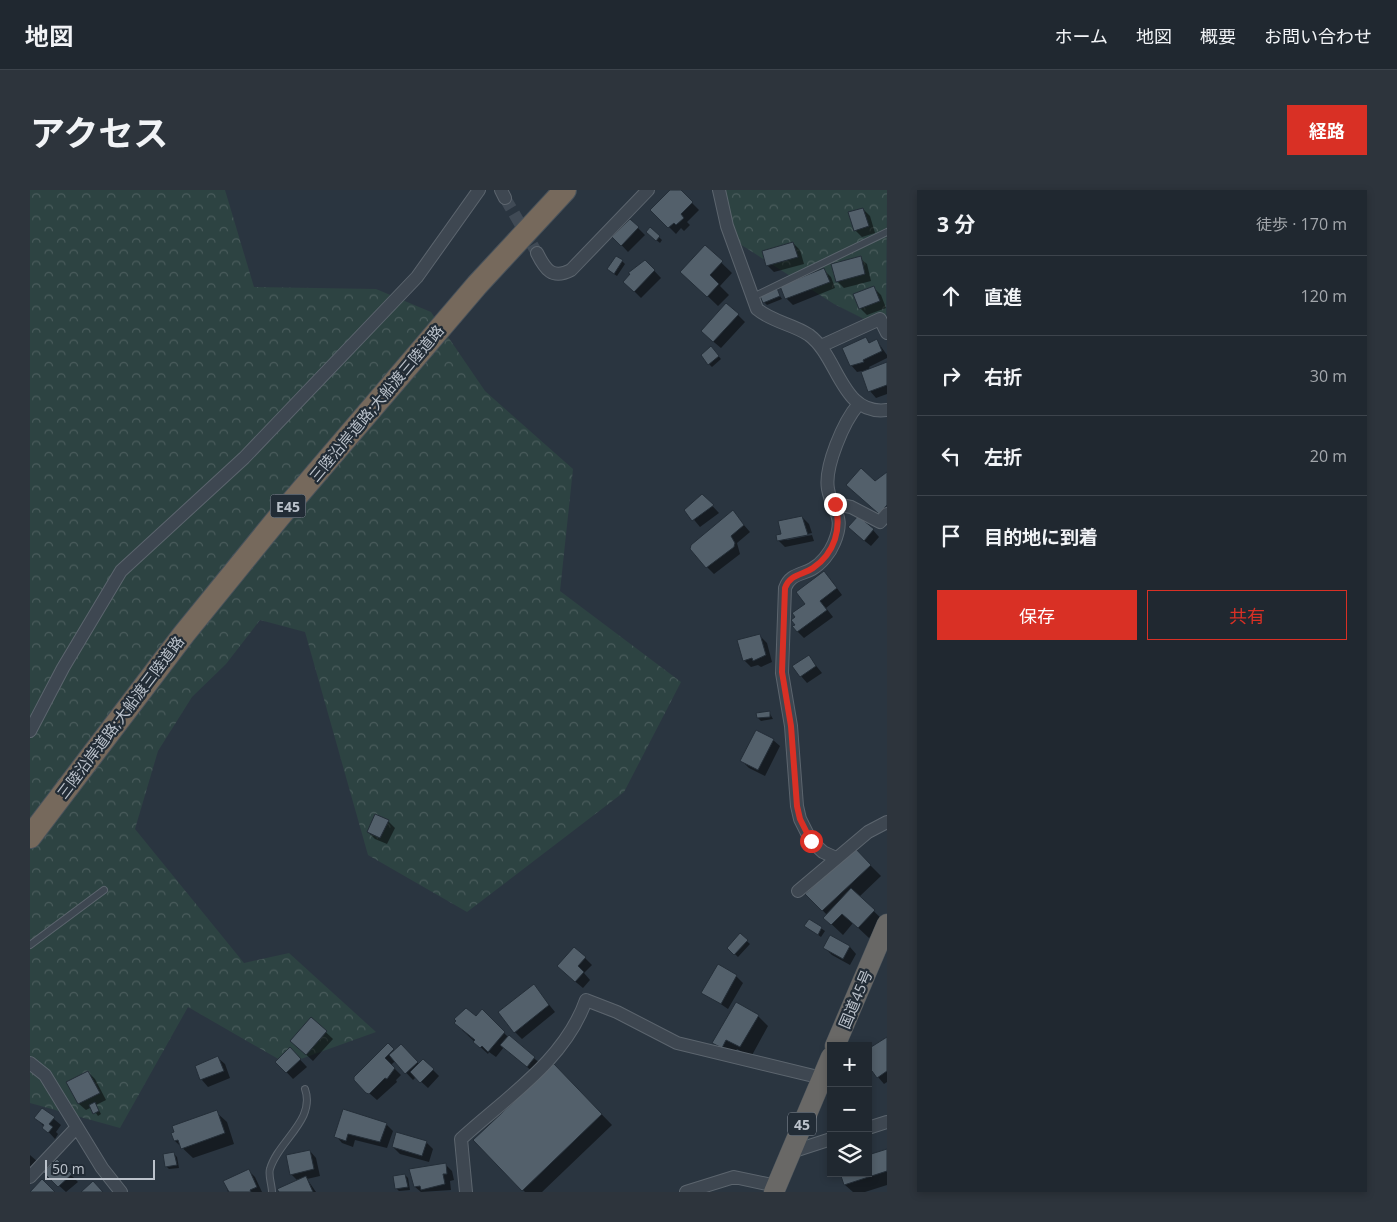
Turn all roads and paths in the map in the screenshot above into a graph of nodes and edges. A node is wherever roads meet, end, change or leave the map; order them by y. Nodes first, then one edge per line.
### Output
1 (479, 190) edge
2 (565, 190) edge
3 (648, 190) edge
4 (719, 190) edge
5 (887, 232) edge
6 (537, 253) tunnel mouth
7 (752, 298) junction
8 (887, 333) edge
9 (821, 346) junction
10 (858, 405) junction
11 (887, 410) edge
12 (835, 504) junction
13 (887, 514) edge
14 (30, 731) edge
15 (887, 822) edge
16 (30, 837) edge
17 (829, 855) junction
18 (104, 890) dead end
19 (798, 891) dead end
20 (887, 924) edge
21 (30, 944) edge
22 (837, 1042) edge
23 (30, 1063) edge
24 (827, 1066) edge
25 (822, 1078) junction
26 (305, 1089) dead end
27 (887, 1122) edge
28 (77, 1127) junction
29 (872, 1127) edge
30 (827, 1141) edge
31 (791, 1152) junction
32 (30, 1177) edge
33 (775, 1189) edge
34 (121, 1192) edge
35 (272, 1192) edge
36 (466, 1192) edge
37 (686, 1192) edge

1 - 14 street
2 - 16 highway, 三陸沿岸道路;大船渡三陸道路 / E45
3 - 6 street
4 - 7 street
5 - 7 lane
7 - 9 street
8 - 9 street
9 - 10 street
10 - 11 street
10 - 12 street
12 - 13 street
12 - 17 street
15 - 17 street
17 - 19 street
18 - 21 lane
20 - 22 highway, 国道45号
23 - 28 street
24 - 25 highway, 45
25 - 31 highway, 45
25 - 36 street
26 - 35 lane
27 - 29 street
28 - 32 street
28 - 34 street
30 - 31 street
31 - 33 highway, 45
33 - 37 street

